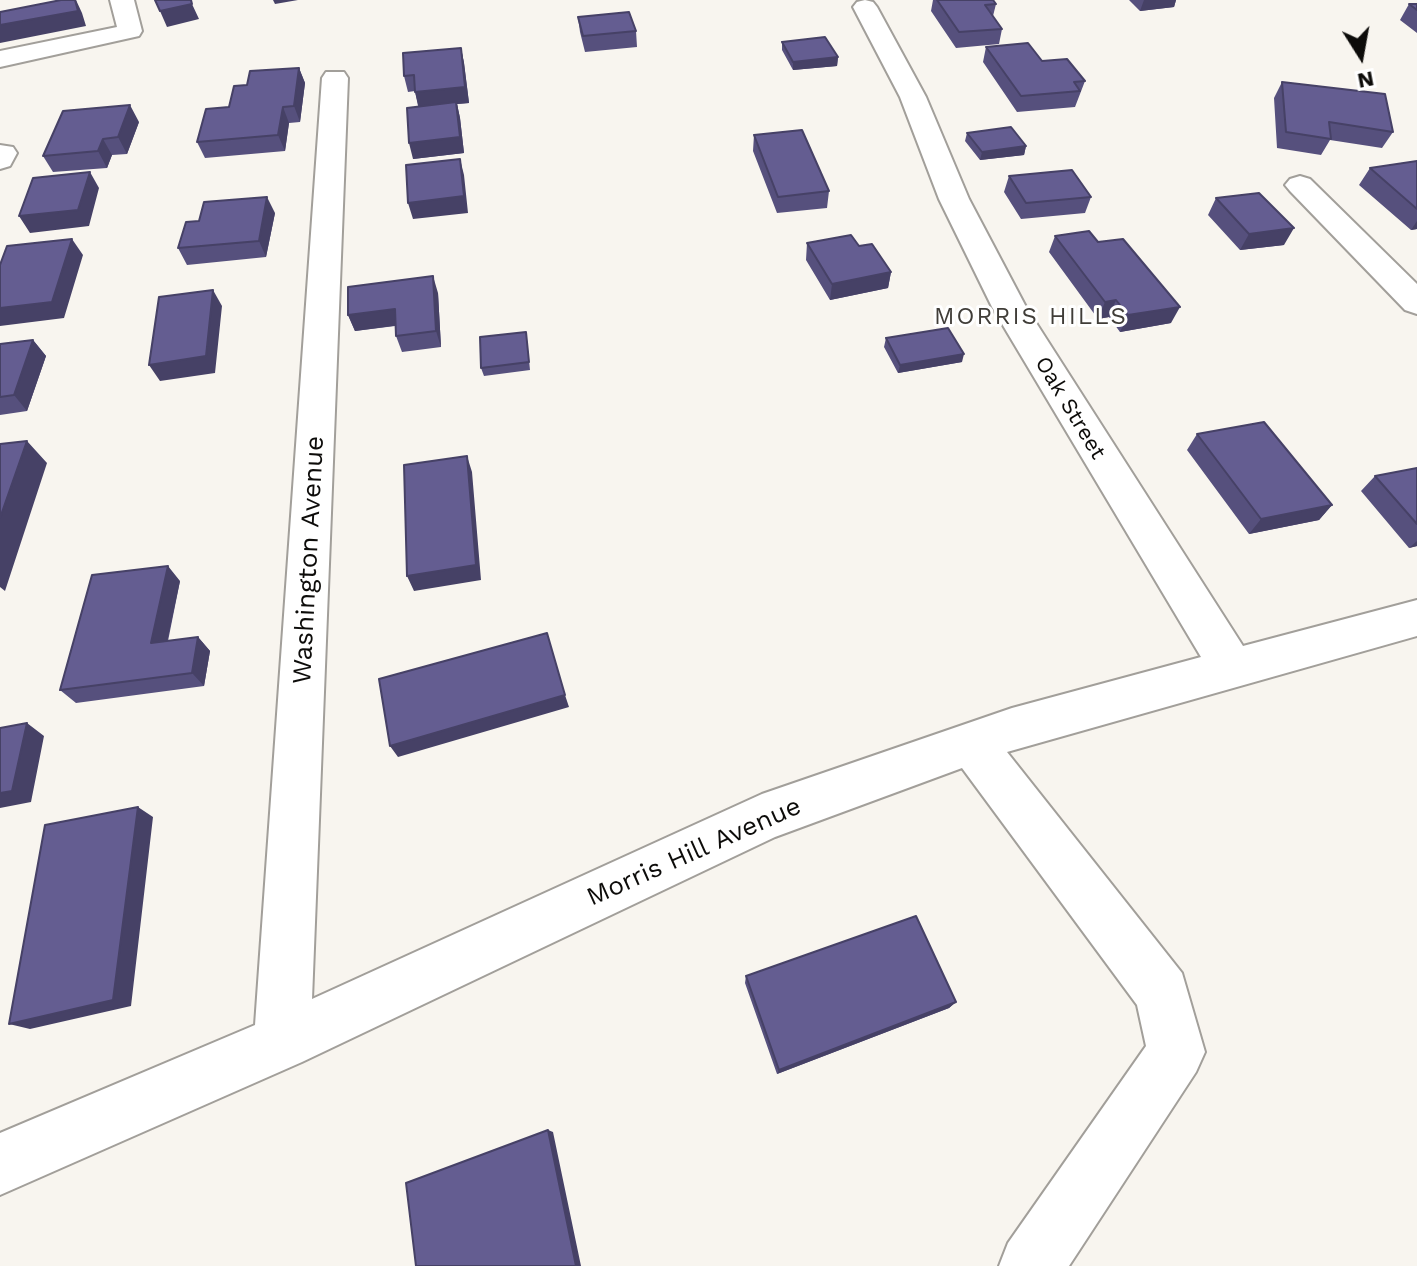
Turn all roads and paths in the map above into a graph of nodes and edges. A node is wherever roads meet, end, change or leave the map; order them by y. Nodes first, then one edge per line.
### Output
1 (122, 0) edge
2 (865, 7) dead end
3 (0, 59) edge
4 (335, 78) dead end
5 (1300, 185) dead end
6 (1414, 297) edge
7 (1417, 618) edge
8 (1232, 668) junction
9 (972, 744) junction
10 (282, 1042) junction
11 (0, 1164) edge
12 (1031, 1266) edge

1 - 3 street
2 - 8 street, Oak Street
4 - 10 street, Washington Avenue
5 - 6 street
7 - 8 street, Morris Hill Avenue
8 - 9 street, Morris Hill Avenue
9 - 10 street, Morris Hill Avenue
9 - 12 street
10 - 11 street, Morris Hill Avenue

